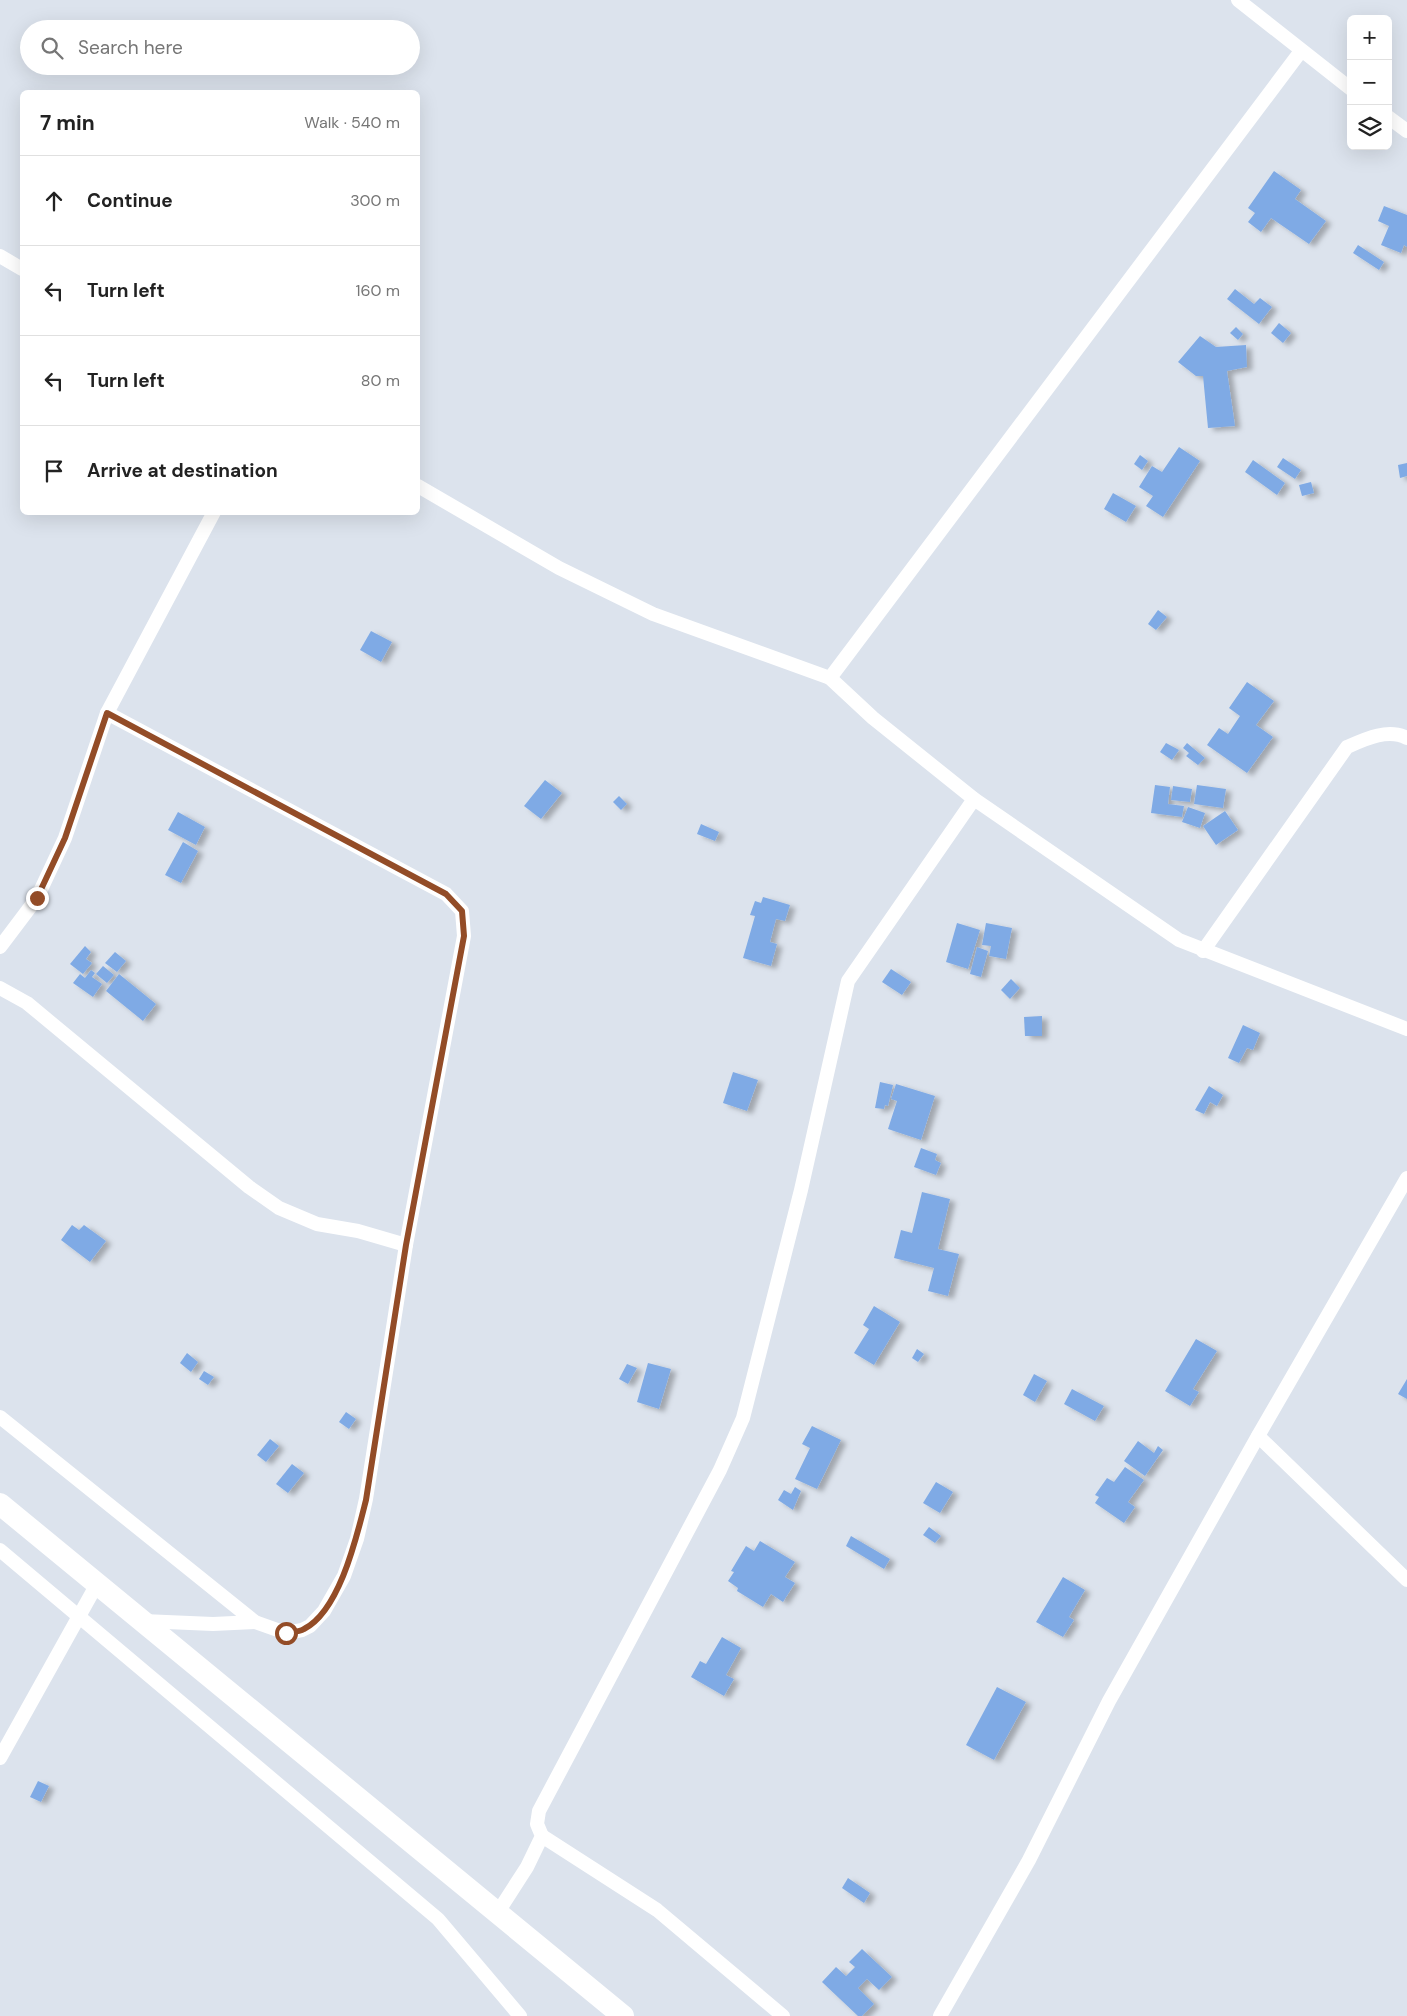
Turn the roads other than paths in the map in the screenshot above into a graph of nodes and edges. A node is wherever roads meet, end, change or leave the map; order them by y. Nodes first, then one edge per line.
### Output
1 (1238, 0) edge
2 (1301, 51) junction
3 (1347, 86) edge
4 (1392, 120) edge
5 (1407, 131) edge
6 (0, 256) edge
7 (20, 268) edge
8 (420, 487) edge
9 (212, 515) edge
10 (830, 678) junction
11 (107, 713) junction
12 (1407, 738) edge
13 (974, 799) junction
14 (0, 947) edge
15 (1203, 951) junction
16 (0, 988) edge
17 (1407, 1029) edge
18 (1407, 1178) edge
19 (406, 1245) junction
20 (0, 1418) edge
21 (1258, 1436) junction
22 (0, 1504) edge
23 (0, 1550) edge
24 (1407, 1580) edge
25 (97, 1584) junction
26 (80, 1616) junction
27 (142, 1621) junction
28 (255, 1622) junction
29 (0, 1758) edge
30 (542, 1836) junction
31 (498, 1912) junction
32 (520, 2016) edge
33 (623, 2016) edge
34 (783, 2016) edge
35 (940, 2016) edge

1 - 2 street
2 - 3 street
2 - 10 street
4 - 5 street
6 - 7 street
8 - 10 street
9 - 11 street
10 - 13 street
11 - 14 street
11 - 19 street
12 - 15 street
13 - 15 street
13 - 30 street
15 - 17 street
16 - 19 street
18 - 21 street
19 - 28 street
20 - 28 street
21 - 24 street
21 - 35 street
22 - 25 highway
23 - 26 street
25 - 26 street
25 - 27 highway
26 - 29 street
26 - 32 street
27 - 28 street
27 - 31 highway
30 - 31 street
30 - 34 street
31 - 33 highway

